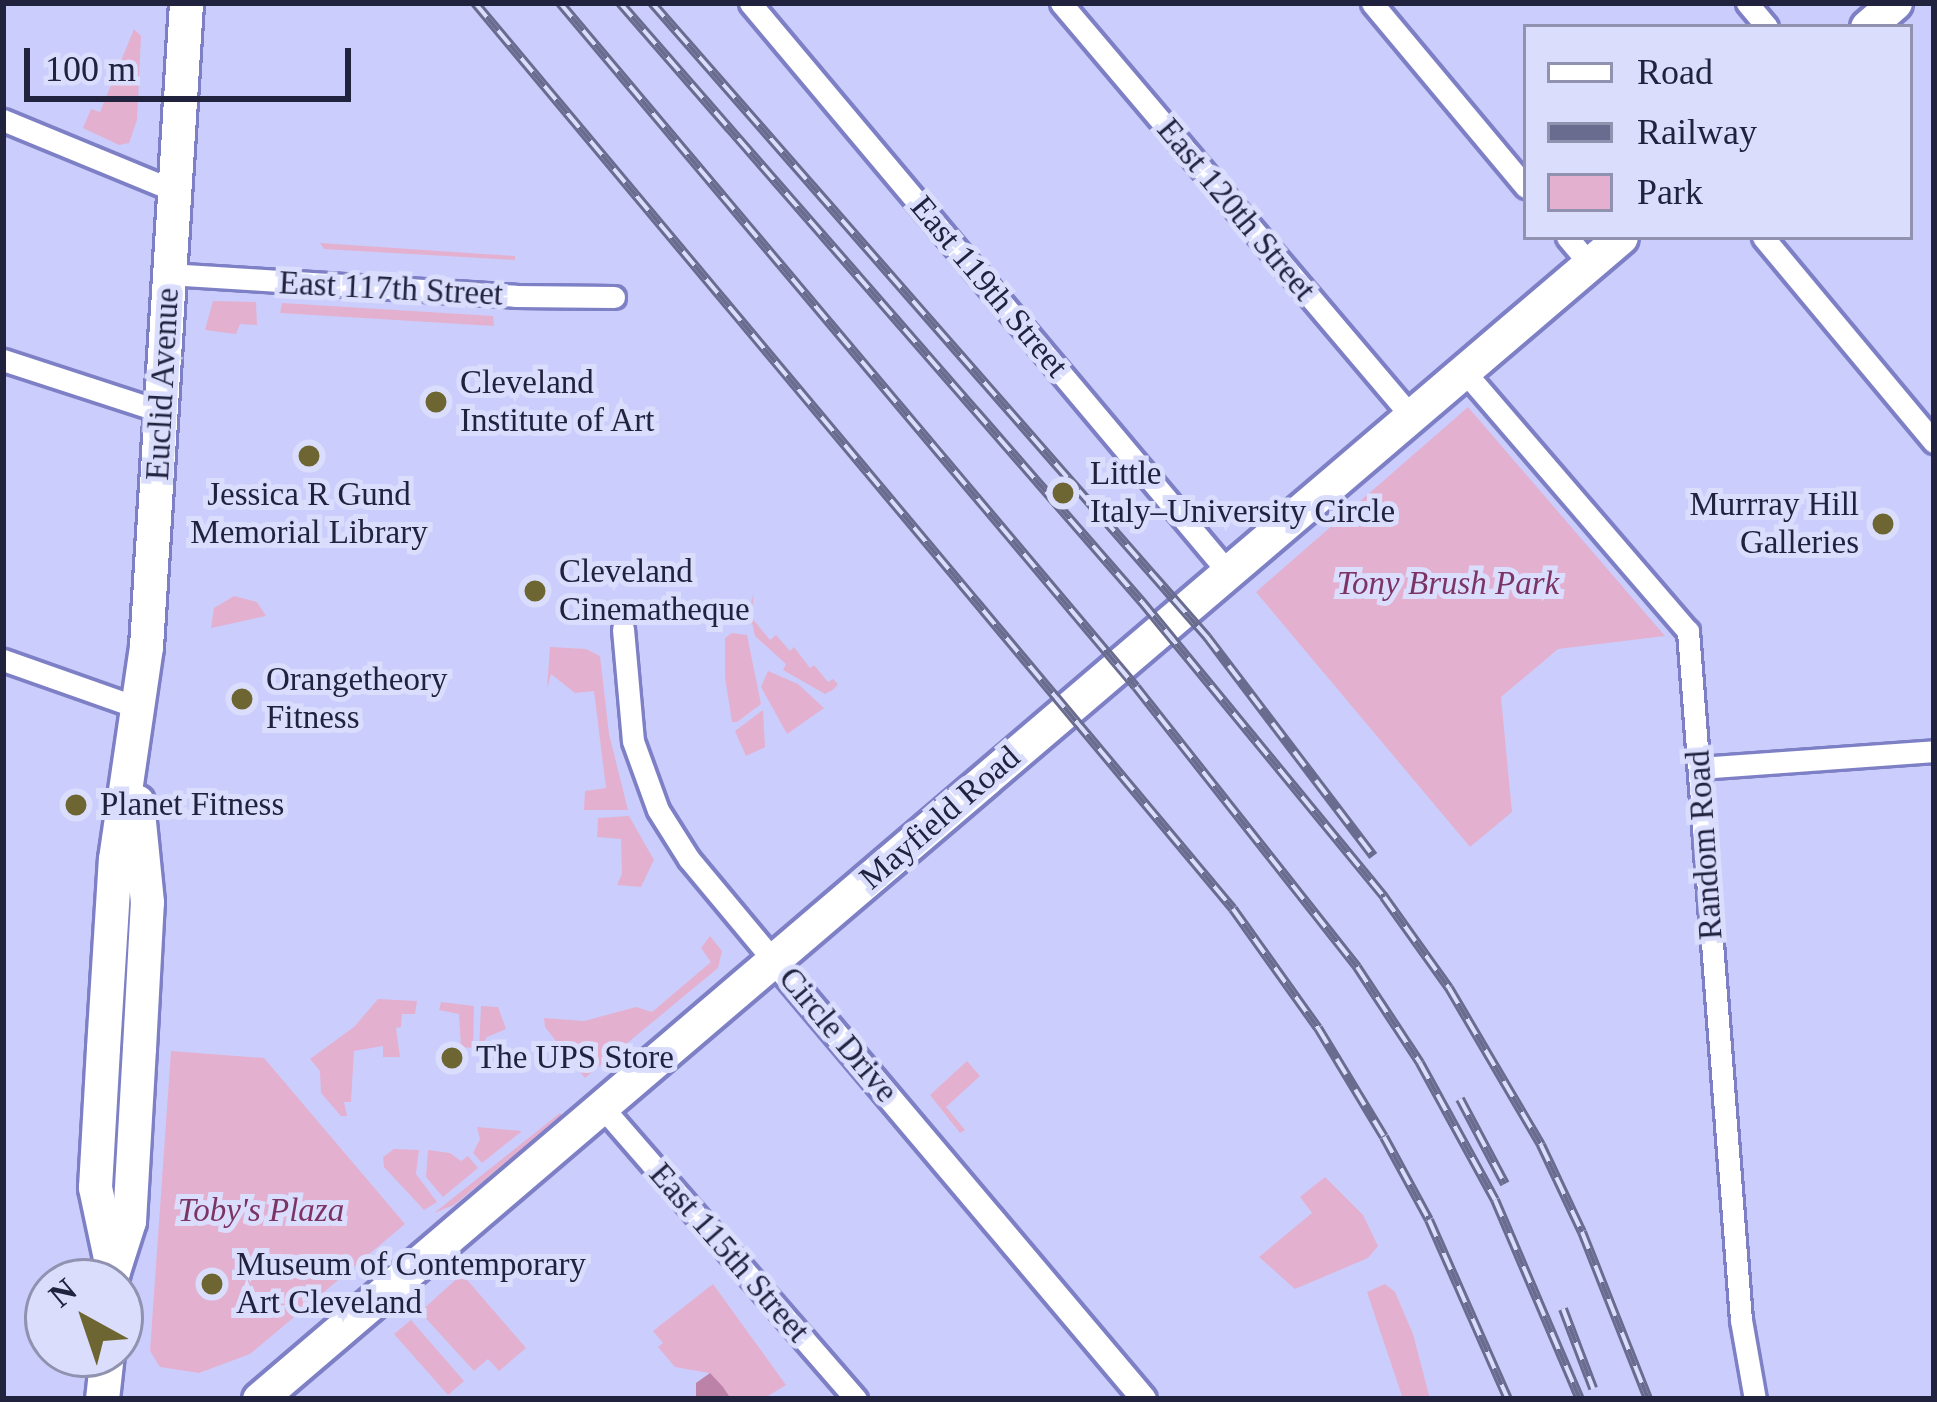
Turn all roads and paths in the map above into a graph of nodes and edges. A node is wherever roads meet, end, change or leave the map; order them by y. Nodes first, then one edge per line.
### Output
1 (186, 3) edge
2 (750, 3) edge
3 (1061, 3) edge
4 (1372, 3) edge
5 (1895, 3) edge
6 (1870, 24) edge
7 (3, 120) edge
8 (1523, 183) edge
9 (175, 191) junction
10 (1570, 240) edge
11 (1618, 240) edge
12 (1766, 240) edge
13 (1590, 264) junction
14 (169, 274) junction
15 (614, 297) dead end
16 (3, 360) edge
17 (1464, 371) junction
18 (163, 412) junction
19 (1411, 416) junction
20 (1934, 442) edge
21 (1228, 572) junction
22 (623, 628) dead end
23 (3, 660) edge
24 (139, 708) junction
25 (1934, 752) edge
26 (1699, 768) junction
27 (775, 962) junction
28 (603, 1108) junction
29 (118, 1258) edge
30 (259, 1399) edge
31 (856, 1399) edge
32 (1144, 1399) edge
33 (1755, 1399) edge

1 - 9 main road, Euclid Avenue
2 - 21 street, East 119th Street
3 - 19 street, East 120th Street
4 - 8 street
5 - 6 main road
7 - 9 street
9 - 14 main road, Euclid Avenue
10 - 13 street
11 - 13 main road, Mayfield Road
12 - 20 street
13 - 17 main road, Mayfield Road
14 - 15 street, East 117th Street
14 - 18 main road, Euclid Avenue
16 - 18 street
17 - 19 main road, Mayfield Road
17 - 26 street, Random Road
18 - 24 main road, Euclid Avenue
19 - 21 main road, Mayfield Road
21 - 27 main road, Mayfield Road
22 - 27 street, Circle Drive
23 - 24 street
24 - 29 main road, Euclid Avenue
25 - 26 street
26 - 33 street, Random Road
27 - 28 main road, Mayfield Road
27 - 32 street, Circle Drive
28 - 30 main road, Mayfield Road
28 - 31 street, East 115th Street

